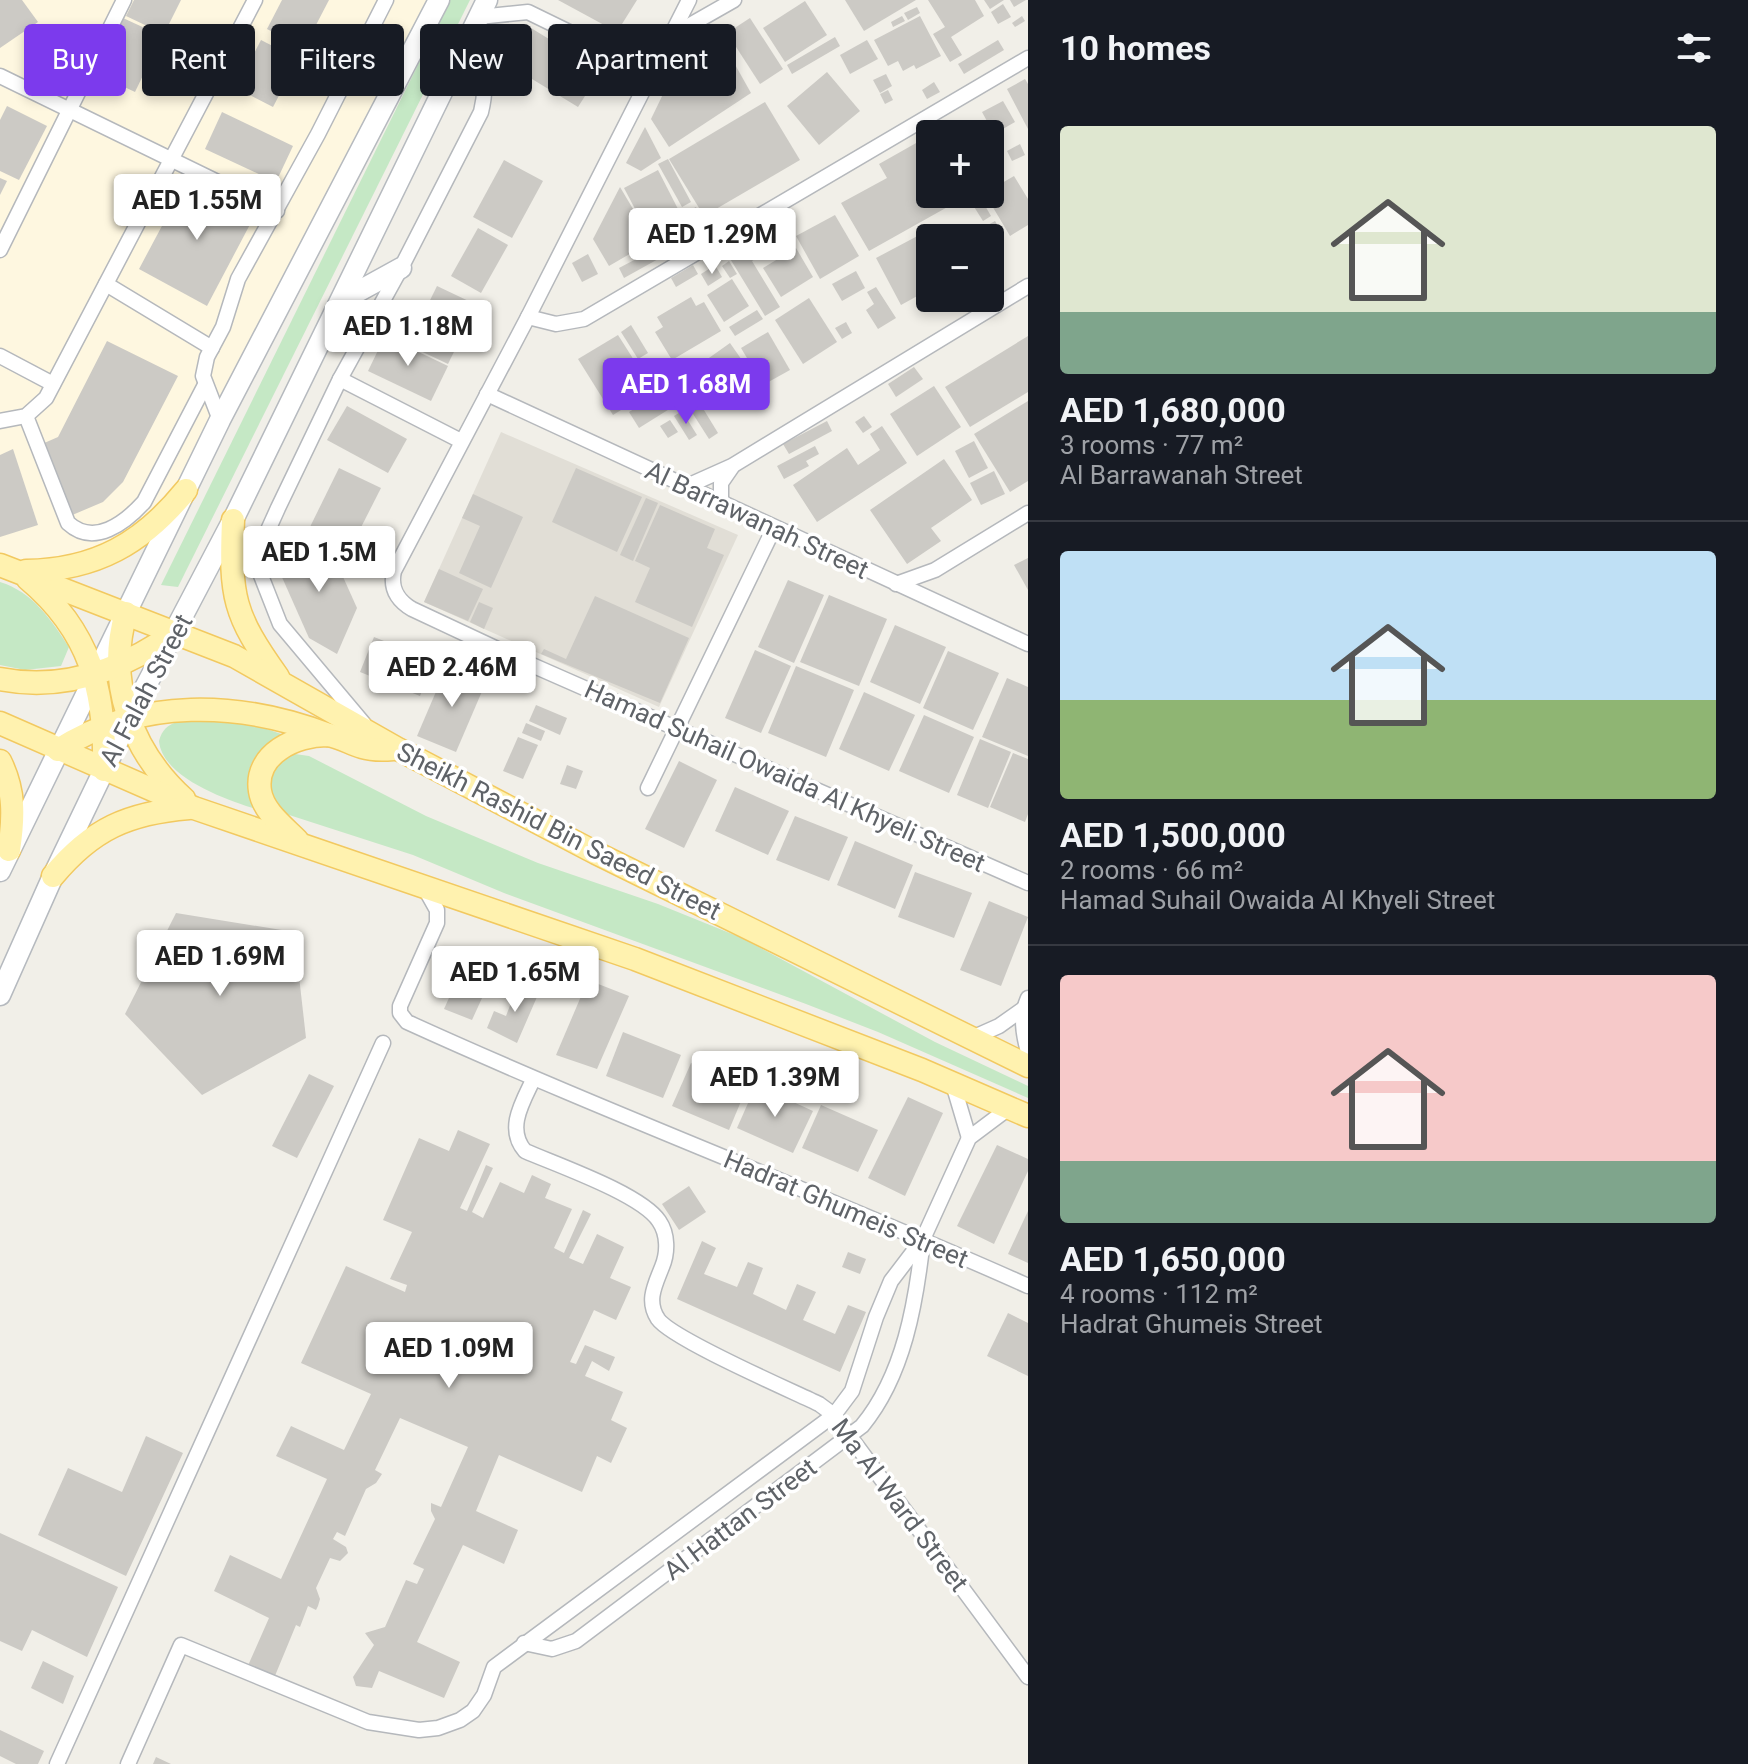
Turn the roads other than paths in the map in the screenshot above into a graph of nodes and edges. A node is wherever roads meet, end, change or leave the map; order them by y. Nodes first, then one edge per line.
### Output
1 (124, 0) edge
2 (255, 0) edge
3 (386, 0) edge
4 (689, 0) edge
5 (734, 0) edge
6 (434, 4) edge
7 (525, 6) edge
8 (483, 8) edge
9 (559, 24) edge
10 (676, 24) edge
11 (692, 24) edge
12 (1028, 58) edge
13 (0, 76) edge
14 (440, 96) edge
15 (485, 96) edge
16 (639, 96) edge
17 (69, 110) junction
18 (170, 160) junction
19 (277, 211) junction
20 (0, 250) edge
21 (401, 268) junction
22 (106, 284) junction
23 (1028, 286) edge
24 (341, 301) junction
25 (528, 317) junction
26 (212, 348) junction
27 (0, 356) edge
28 (340, 379) junction
29 (53, 384) junction
30 (205, 385) junction
31 (487, 394) junction
32 (26, 416) junction
33 (220, 420) junction
34 (0, 421) edge
35 (461, 441) junction
36 (732, 466) junction
37 (685, 487) junction
38 (186, 490) junction
39 (721, 504) junction
40 (1028, 513) edge
41 (233, 520) junction
42 (774, 528) junction
43 (9, 568) edge
44 (935, 570) junction
45 (896, 584) junction
46 (931, 600) junction
47 (126, 613) junction
48 (176, 632) junction
49 (1028, 644) edge
50 (118, 667) junction
51 (95, 675) junction
52 (0, 679) edge
53 (281, 682) junction
54 (129, 718) junction
55 (0, 723) edge
56 (103, 726) junction
57 (678, 727) junction
58 (372, 734) junction
59 (329, 735) junction
60 (398, 749) junction
61 (58, 750) junction
62 (0, 761) edge
63 (104, 770) junction
64 (648, 788) dead end
65 (194, 808) junction
66 (300, 843) junction
67 (9, 850) junction
68 (0, 871) edge
69 (53, 876) junction
70 (1028, 883) edge
71 (422, 885) junction
72 (0, 995) edge
73 (1026, 1004) edge
74 (972, 1038) junction
75 (383, 1043) dead end
76 (1028, 1052) edge
77 (1028, 1066) edge
78 (533, 1080) junction
79 (953, 1084) junction
80 (1018, 1112) edge
81 (969, 1138) junction
82 (923, 1239) junction
83 (1028, 1286) edge
84 (834, 1415) junction
85 (851, 1437) junction
86 (524, 1643) junction
87 (1028, 1677) edge
88 (57, 1764) edge
89 (128, 1764) edge

1 - 17 street
2 - 18 street
3 - 19 street
4 - 10 street, Hamad Suhail Owaida Al Khyeli Street
5 - 11 street
6 - 33 main road, Al Falah Street
7 - 8 street
7 - 9 street
12 - 25 street
13 - 17 street
14 - 24 main road, Al Falah Street
15 - 21 street
16 - 25 street, Hamad Suhail Owaida Al Khyeli Street
17 - 18 street
17 - 20 street
18 - 19 street
18 - 22 street
19 - 26 street
21 - 24 main road
21 - 28 street
22 - 26 street
22 - 29 street
23 - 36 street
24 - 41 main road, Al Falah Street
25 - 31 street, Hamad Suhail Owaida Al Khyeli Street
26 - 30 street
27 - 29 street
28 - 35 street
28 - 58 street
29 - 32 street
30 - 32 street
30 - 33 street
31 - 35 street, Hamad Suhail Owaida Al Khyeli Street
31 - 37 street, Al Barrawanah Street
32 - 34 street
33 - 38 main road, Al Falah Street
35 - 57 street, Hamad Suhail Owaida Al Khyeli Street
36 - 37 street
36 - 39 street
37 - 39 street, Al Barrawanah Street
38 - 43 main road
38 - 47 main road, Al Falah Street
39 - 42 street, Al Barrawanah Street
40 - 44 street
41 - 48 main road, Al Falah Street
41 - 53 main road
42 - 45 street, Al Barrawanah Street
42 - 57 street
43 - 47 main road, Sheikh Rashid Bin Saeed Street
43 - 51 main road
44 - 45 street
44 - 46 street
45 - 46 street, Al Barrawanah Street
46 - 49 street, Al Barrawanah Street
47 - 48 main road, Sheikh Rashid Bin Saeed Street
47 - 50 main road
47 - 51 main road, Al Falah Street
48 - 50 main road
48 - 53 main road, Sheikh Rashid Bin Saeed Street
48 - 54 main road, Al Falah Street
50 - 51 main road
50 - 54 main road
51 - 52 main road
51 - 56 main road
51 - 61 main road, Al Falah Street
53 - 58 main road, Sheikh Rashid Bin Saeed Street
54 - 56 main road
54 - 59 main road
54 - 63 main road, Al Falah Street
54 - 65 main road
55 - 61 main road
56 - 61 main road
56 - 63 main road
57 - 64 street
57 - 70 street, Hamad Suhail Owaida Al Khyeli Street
58 - 60 main road, Sheikh Rashid Bin Saeed Street
59 - 60 main road
59 - 66 main road
60 - 74 main road, Sheikh Rashid Bin Saeed Street
61 - 63 main road
61 - 67 main road, Al Falah Street
62 - 67 main road
63 - 65 main road
63 - 69 main road, Al Falah Street
65 - 66 main road
65 - 69 main road
66 - 71 main road
67 - 68 main road, Al Falah Street
69 - 72 main road, Al Falah Street
71 - 78 street, Hadrat Ghumeis Street
71 - 79 main road
73 - 74 street
73 - 76 street
74 - 77 main road, Sheikh Rashid Bin Saeed Street
75 - 88 street
78 - 82 street, Hadrat Ghumeis Street
78 - 84 street, Ma Al Ward Street
79 - 80 main road
79 - 81 street
80 - 81 street, Al Hattan Street
81 - 82 street, Al Hattan Street
82 - 83 street, Hadrat Ghumeis Street
82 - 84 street, Al Hattan Street
82 - 85 street, Al Hattan Street
84 - 85 street, Ma Al Ward Street
84 - 86 street, Al Hattan Street
85 - 86 street, Al Hattan Street
85 - 87 street, Ma Al Ward Street
86 - 89 street, Al Hattan Street

